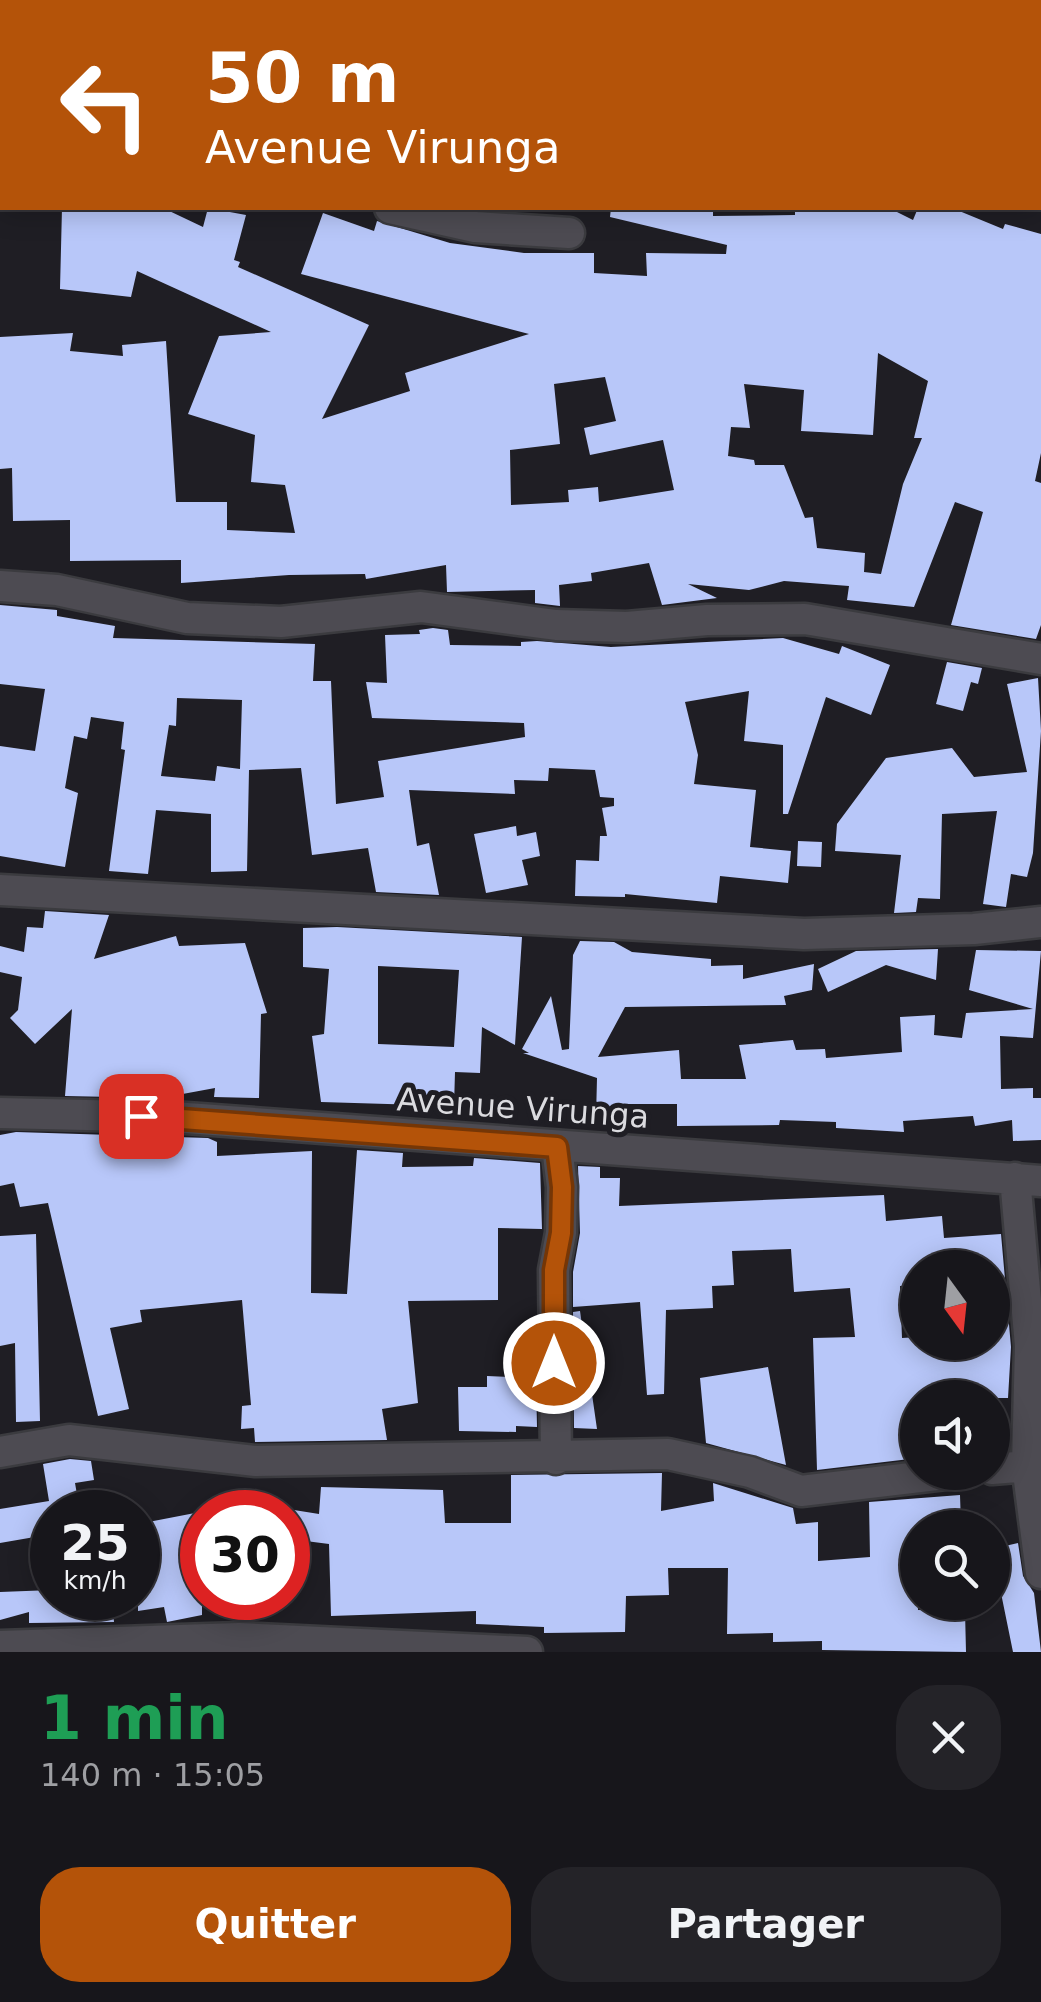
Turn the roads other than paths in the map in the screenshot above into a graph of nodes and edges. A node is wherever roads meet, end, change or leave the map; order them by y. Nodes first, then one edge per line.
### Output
1 (399, 210) edge
2 (569, 234) dead end
3 (0, 586) edge
4 (1041, 660) edge
5 (0, 890) edge
6 (1041, 922) edge
7 (0, 1113) edge
8 (557, 1147) junction
9 (1028, 1180) edge
10 (0, 1452) edge
11 (556, 1459) junction
12 (1034, 1465) edge
13 (900, 1479) edge
14 (1041, 1573) edge
15 (0, 1646) edge
16 (527, 1652) edge

1 - 2 street
3 - 4 street
5 - 6 street
7 - 8 street, Avenue Virunga
8 - 9 street, Avenue Virunga
8 - 11 street
9 - 12 street
10 - 11 street
11 - 13 street
12 - 14 street
15 - 16 street

